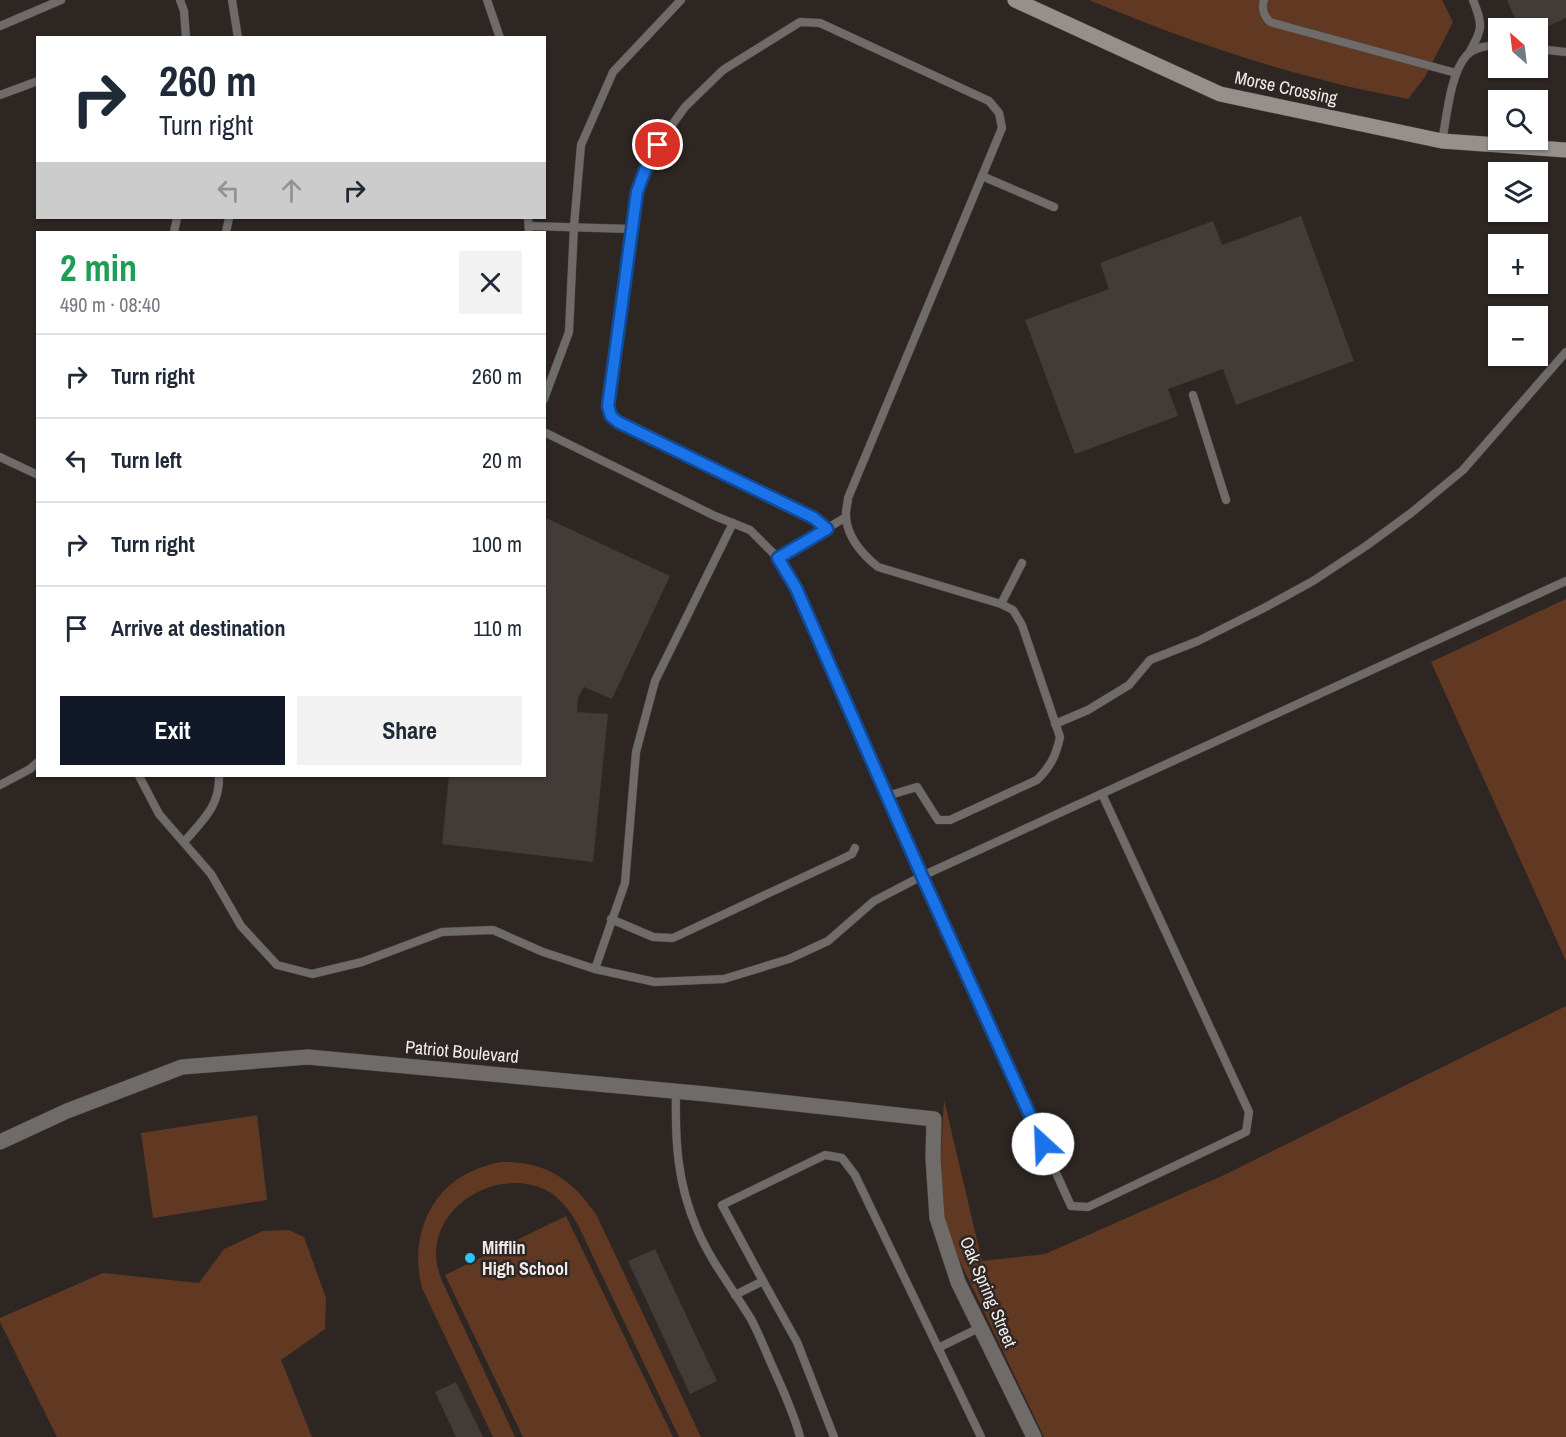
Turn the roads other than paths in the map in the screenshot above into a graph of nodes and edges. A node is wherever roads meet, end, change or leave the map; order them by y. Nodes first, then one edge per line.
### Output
1 (61, 0) edge
2 (180, 0) edge
3 (232, 0) edge
4 (487, 0) edge
5 (681, 0) edge
6 (1015, 0) edge
7 (1264, 0) edge
8 (1473, 0) edge
9 (0, 26) edge
10 (186, 36) edge
11 (238, 36) edge
12 (499, 36) edge
13 (1488, 45) edge
14 (1548, 50) edge
15 (1566, 52) edge
16 (1468, 54) junction
17 (1456, 74) junction
18 (36, 82) edge
19 (0, 95) edge
20 (1442, 141) junction
21 (1566, 150) edge
22 (982, 176) junction
23 (1054, 207) dead end
24 (529, 225) edge
25 (574, 226) junction
26 (632, 229) junction
27 (1566, 352) edge
28 (546, 394) edge
29 (1193, 395) dead end
30 (546, 433) edge
31 (0, 457) edge
32 (36, 474) edge
33 (1226, 500) dead end
34 (846, 517) junction
35 (733, 523) junction
36 (827, 529) junction
37 (778, 558) junction
38 (1022, 563) dead end
39 (1566, 581) edge
40 (1001, 604) junction
41 (1055, 724) junction
42 (36, 764) edge
43 (140, 777) edge
44 (219, 777) edge
45 (0, 785) edge
46 (1102, 794) junction
47 (887, 796) junction
48 (184, 842) junction
49 (855, 849) dead end
50 (922, 876) junction
51 (611, 919) junction
52 (595, 969) junction
53 (676, 1091) junction
54 (934, 1119) joint
55 (0, 1142) edge
56 (763, 1281) junction
57 (735, 1295) junction
58 (979, 1328) junction
59 (938, 1348) junction
60 (800, 1437) edge
61 (834, 1437) edge
62 (981, 1437) edge
63 (1034, 1437) edge

1 - 9 lane
2 - 10 lane
3 - 11 lane
4 - 12 lane
5 - 25 lane
6 - 20 main road, Morse Crossing
7 - 17 lane
8 - 16 lane
13 - 16 lane
14 - 15 lane
16 - 17 lane
17 - 20 lane
18 - 19 lane
20 - 21 main road, Morse Crossing
22 - 23 lane
22 - 26 lane
22 - 34 lane
24 - 25 lane
25 - 26 lane
25 - 28 lane
26 - 36 lane
27 - 41 lane
29 - 33 lane
30 - 35 lane
31 - 32 lane
34 - 36 lane
34 - 40 lane
35 - 37 lane
35 - 51 lane
36 - 37 lane
37 - 47 lane
38 - 40 lane
39 - 46 lane
40 - 41 lane
41 - 47 lane
42 - 45 lane
43 - 48 lane
44 - 48 lane
46 - 50 lane
46 - 50 lane
47 - 50 lane
48 - 52 lane
49 - 51 lane
50 - 52 lane
51 - 52 lane
53 - 54 street, Patriot Boulevard
53 - 55 street, Patriot Boulevard
53 - 57 lane
54 - 58 street, Oak Spring Street
56 - 57 lane
56 - 59 lane
56 - 61 lane
57 - 60 lane
58 - 59 lane
58 - 63 street, Oak Spring Street
59 - 62 lane

